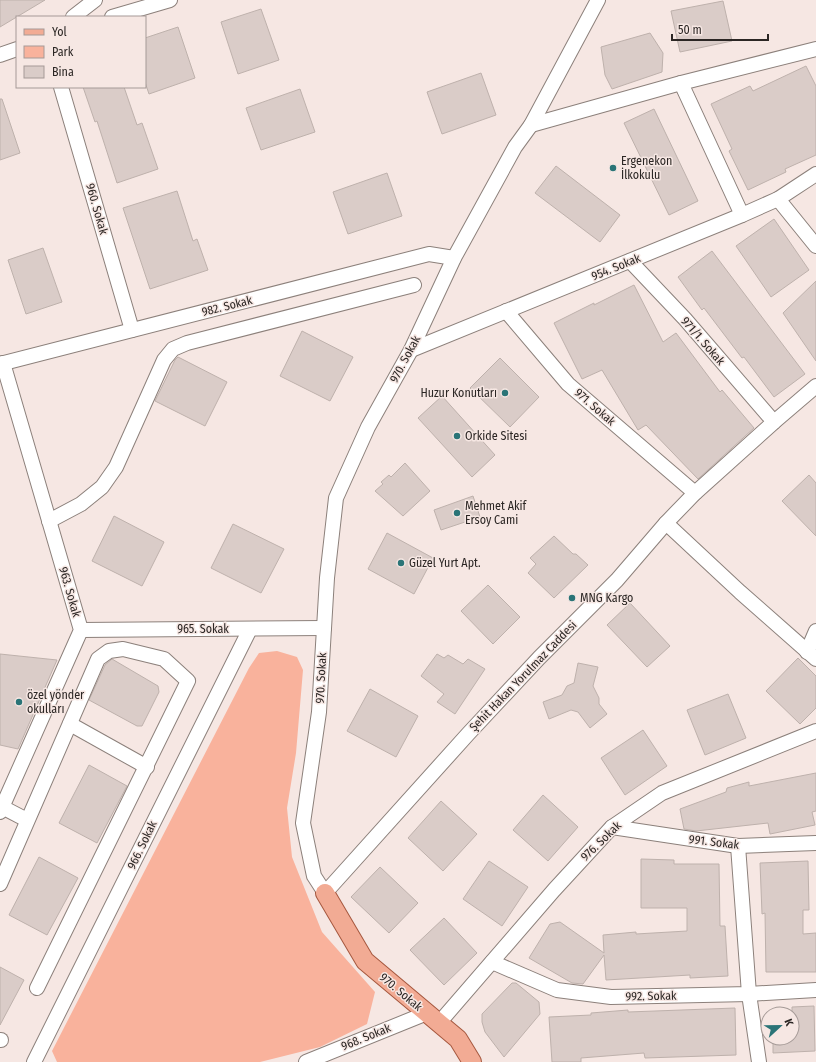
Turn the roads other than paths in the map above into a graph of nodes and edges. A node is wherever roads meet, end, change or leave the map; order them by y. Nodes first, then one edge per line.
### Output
1 (94, 0) edge
2 (170, 0) edge
3 (598, 0) edge
4 (75, 16) edge
5 (115, 16) edge
6 (16, 49) edge
7 (816, 49) edge
8 (0, 55) edge
9 (680, 83) junction
10 (61, 88) edge
11 (531, 125) junction
12 (816, 174) edge
13 (778, 199) junction
14 (742, 215) junction
15 (816, 246) edge
16 (454, 258) junction
17 (630, 261) junction
18 (414, 285) dead end
19 (506, 311) junction
20 (132, 330) junction
21 (411, 350) junction
22 (1, 363) edge
23 (816, 386) edge
24 (774, 422) junction
25 (695, 493) junction
26 (49, 521) junction
27 (666, 523) junction
28 (250, 628) junction
29 (324, 628) junction
30 (82, 630) junction
31 (816, 631) edge
32 (811, 656) edge
33 (70, 724) junction
34 (816, 731) edge
35 (147, 767) junction
36 (1, 809) edge
37 (27, 820) junction
38 (612, 827) junction
39 (816, 843) edge
40 (738, 846) junction
41 (0, 884) edge
42 (325, 893) junction
43 (492, 962) junction
44 (37, 988) dead end
45 (816, 990) edge
46 (749, 994) junction
47 (433, 1018) junction
48 (34, 1062) edge
49 (306, 1062) edge
50 (472, 1062) edge
51 (759, 1062) edge

1 - 4 street
2 - 5 street
3 - 11 street, 970. Sokak
6 - 8 street
7 - 9 street
9 - 11 street
9 - 14 street
10 - 20 street, 960. Sokak
11 - 16 street, 970. Sokak
12 - 13 street, 954. Sokak
13 - 14 street, 954. Sokak
13 - 15 street
14 - 17 street, 954. Sokak
16 - 20 street, 982. Sokak
16 - 21 street, 970. Sokak
17 - 19 street, 954. Sokak
17 - 24 street, 971/1. Sokak
18 - 26 street
19 - 21 street, 954. Sokak
19 - 25 street, 971. Sokak
20 - 22 street, 982. Sokak
21 - 29 street, 970. Sokak
22 - 26 street, 963. Sokak
23 - 24 street, Şehit Hakan Yorulmaz Caddesi
24 - 25 street, Şehit Hakan Yorulmaz Caddesi
25 - 27 street, Şehit Hakan Yorulmaz Caddesi
26 - 30 street, 963. Sokak
27 - 32 street
27 - 42 street, Şehit Hakan Yorulmaz Caddesi
28 - 29 street, 965. Sokak
28 - 30 street, 965. Sokak
28 - 48 street, 966. Sokak
29 - 42 street, 970. Sokak
30 - 36 street, 963. Sokak
31 - 32 street
33 - 35 street
33 - 35 street
33 - 37 street
34 - 38 street, 976. Sokak
35 - 44 street
36 - 37 street
37 - 41 street
38 - 40 street, 991. Sokak
38 - 43 street, 976. Sokak
39 - 40 street, 991. Sokak
40 - 46 street
42 - 47 main road, 970. Sokak
43 - 46 street, 992. Sokak
43 - 47 street, 976. Sokak
45 - 46 street, 992. Sokak
46 - 51 street
47 - 49 street, 968. Sokak
47 - 50 main road, 970. Sokak

